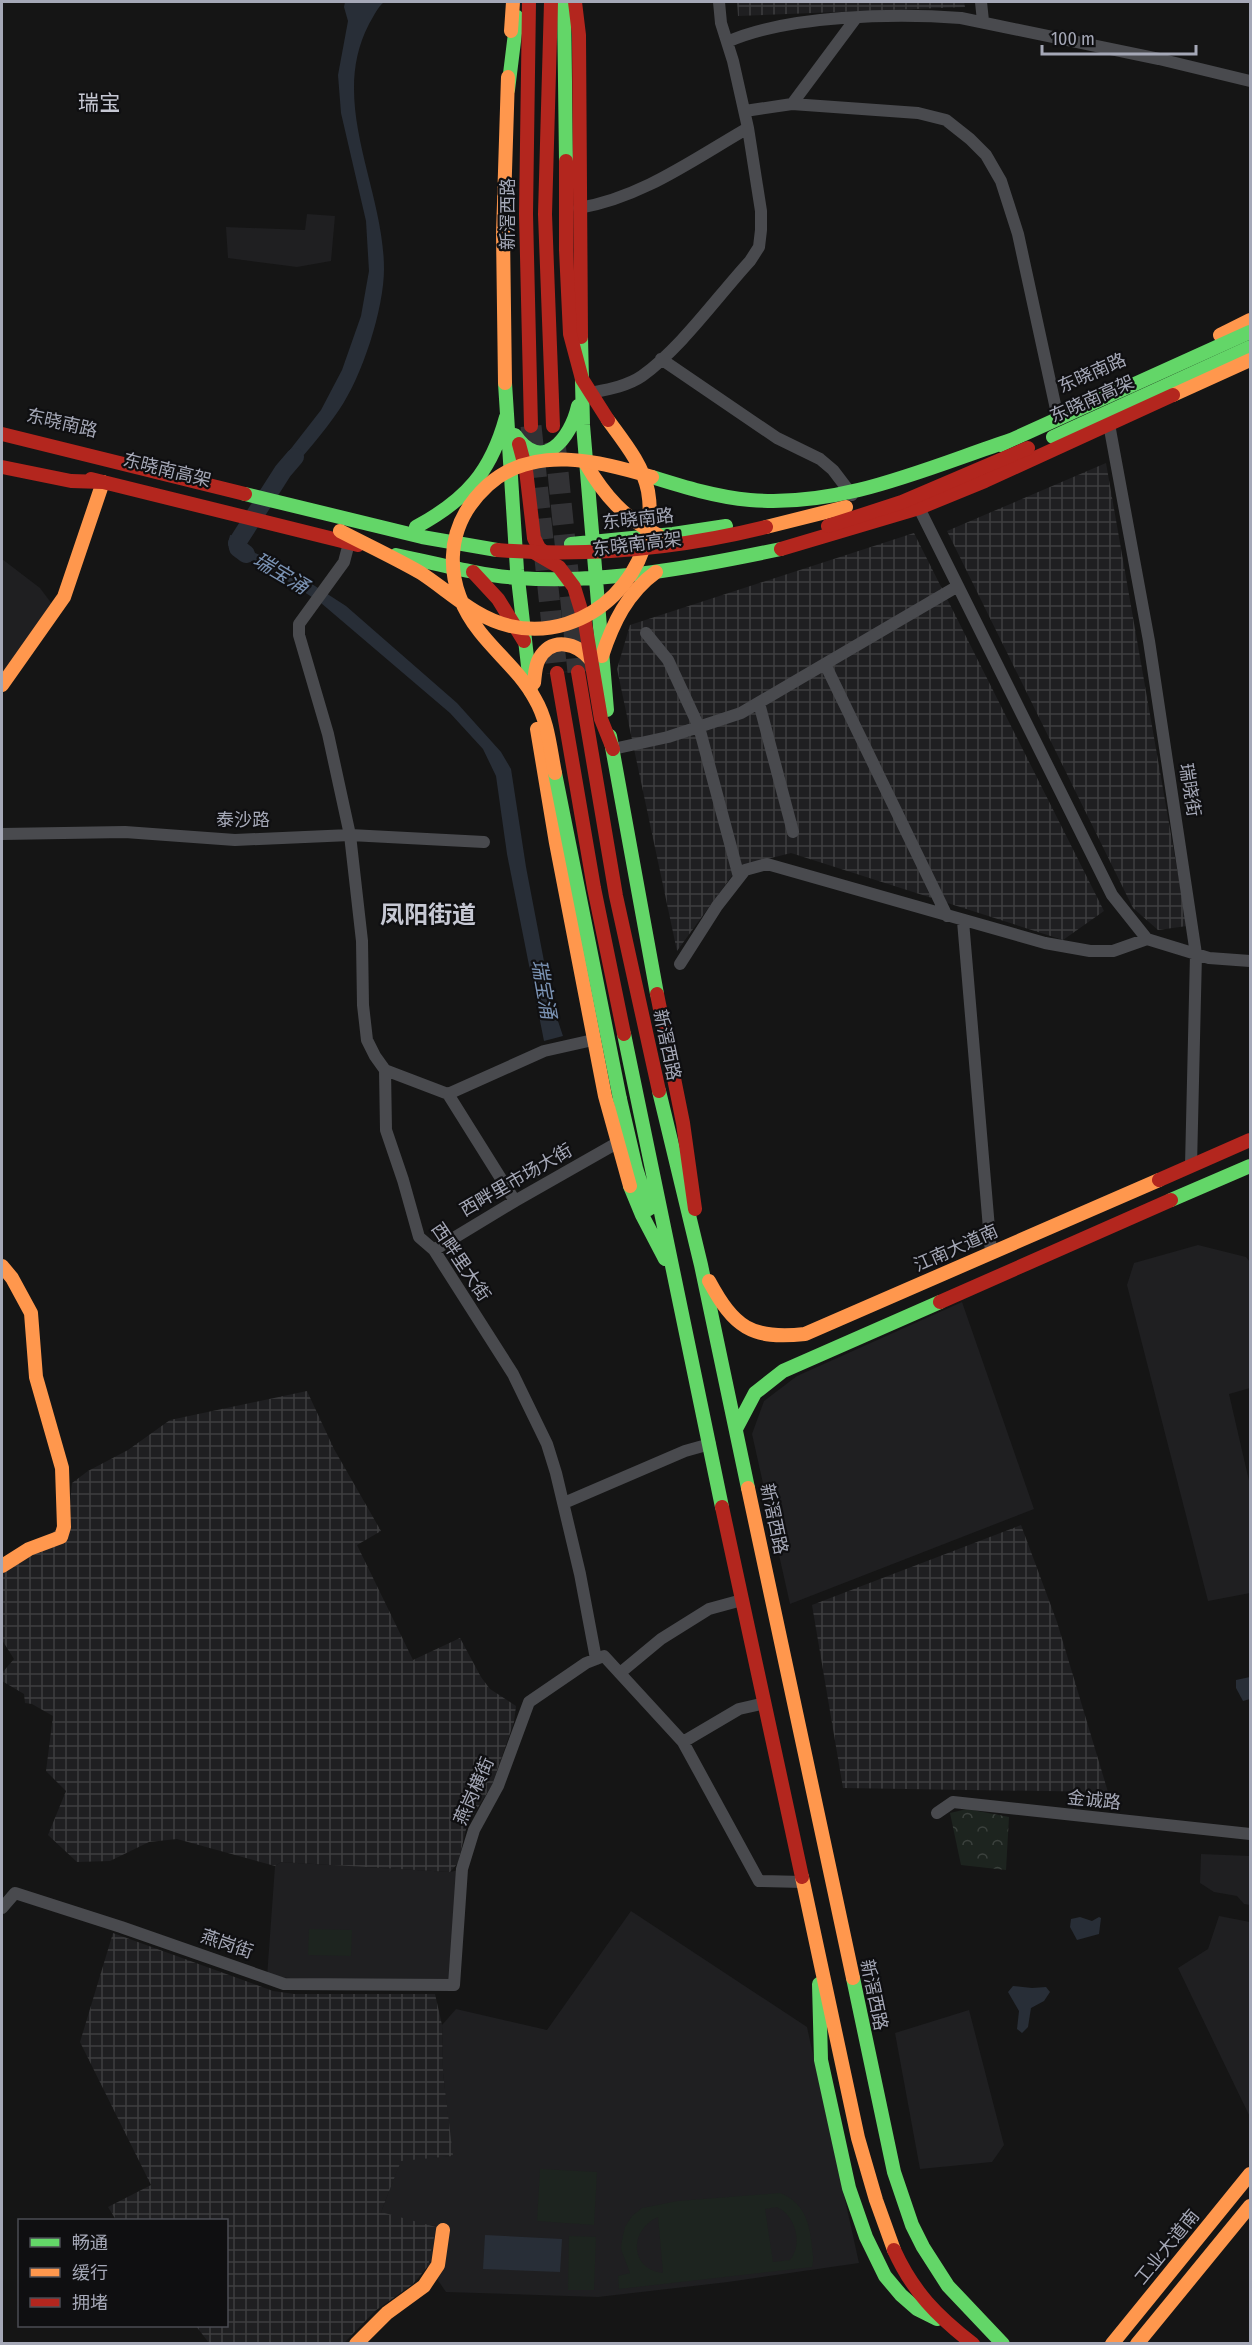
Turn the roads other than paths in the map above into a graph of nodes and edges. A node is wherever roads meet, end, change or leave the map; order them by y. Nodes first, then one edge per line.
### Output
1 (513, 2) edge
2 (521, 2) edge
3 (530, 2) edge
4 (551, 2) edge
5 (564, 2) edge
6 (575, 2) edge
7 (718, 2) edge
8 (981, 2) edge
9 (856, 18) junction
10 (983, 21) junction
11 (727, 42) junction
12 (527, 50) junction
13 (1251, 81) edge
14 (508, 90) junction
15 (792, 104) junction
16 (745, 111) junction
17 (748, 128) junction
18 (579, 208) junction
19 (1251, 320) edge
20 (1251, 332) edge
21 (1251, 347) edge
22 (661, 359) junction
23 (1251, 360) edge
24 (582, 394) junction
25 (1056, 410) junction
26 (506, 417) junction
27 (1109, 424) junction
28 (531, 426) tunnel mouth
29 (553, 426) tunnel mouth
30 (2, 427) edge
31 (2, 434) edge
32 (1011, 440) junction
33 (519, 444) junction
34 (2, 448) edge
35 (2, 457) edge
36 (586, 464) junction
37 (2, 466) edge
38 (103, 482) junction
39 (853, 496) junction
40 (919, 508) junction
41 (416, 527) junction
42 (340, 531) junction
43 (660, 536) junction
44 (349, 543) junction
45 (514, 543) junction
46 (593, 543) junction
47 (537, 544) junction
48 (661, 569) junction
49 (473, 572) junction
50 (517, 578) junction
51 (595, 578) junction
52 (569, 579) junction
53 (958, 586) junction
54 (646, 633) dead end
55 (524, 641) junction
56 (596, 658) junction
57 (825, 664) junction
58 (578, 672) tunnel mouth
59 (557, 673) tunnel mouth
60 (2, 685) edge
61 (532, 699) junction
62 (759, 703) junction
63 (699, 727) junction
64 (613, 749) junction
65 (793, 832) dead end
66 (2, 834) edge
67 (350, 835) junction
68 (484, 842) dead end
69 (739, 877) junction
70 (947, 916) junction
71 (963, 921) junction
72 (1147, 939) junction
73 (1197, 954) junction
74 (1251, 961) edge
75 (680, 964) dead end
76 (593, 1040) junction
77 (385, 1070) junction
78 (448, 1094) junction
79 (1251, 1140) edge
80 (617, 1143) junction
81 (1191, 1166) junction
82 (1251, 1166) edge
83 (515, 1201) junction
84 (434, 1250) junction
85 (991, 1252) junction
86 (701, 1265) junction
87 (2, 1266) edge
88 (674, 1277) junction
89 (736, 1430) junction
90 (710, 1444) junction
91 (564, 1503) junction
92 (2, 1566) edge
93 (742, 1600) junction
94 (600, 1658) junction
95 (620, 1673) junction
96 (765, 1703) junction
97 (683, 1742) junction
98 (937, 1813) dead end
99 (1251, 1834) edge
100 (803, 1882) junction
101 (2, 1908) edge
102 (819, 1959) junction
103 (454, 1985) joint
104 (1251, 2174) edge
105 (1251, 2206) edge
106 (911, 2225) junction
107 (443, 2230) dead end
108 (886, 2234) junction
109 (949, 2326) junction
110 (356, 2343) edge
111 (962, 2343) edge
112 (973, 2343) edge
113 (1003, 2343) edge
114 (1112, 2343) edge
115 (1137, 2343) edge

1 - 14 main road
2 - 12 main road
2 - 14 main road
3 - 12 main road, 新滘西路
4 - 29 main road, 新滘西路
5 - 42 main road, bridge
6 - 18 main road
7 - 11 street
8 - 10 street
9 - 10 street
9 - 11 street
9 - 15 street
10 - 13 street
11 - 16 street
12 - 28 main road, 新滘西路
14 - 26 main road
15 - 16 street
15 - 25 street
16 - 17 street
17 - 18 street
17 - 22 street
18 - 24 main road
19 - 25 main road, 东晓南路
20 - 32 main road, 东晓南高架, bridge
21 - 42 main road, 东晓南高架, bridge
22 - 24 street
22 - 39 street
23 - 27 main road
24 - 33 main road
24 - 36 main road
25 - 39 main road, 东晓南路
26 - 33 main road
26 - 41 main road
26 - 45 main road
27 - 40 main road
27 - 73 street, 瑞晓街
30 - 41 main road, 东晓南路
31 - 32 main road, 东晓南高架, bridge
32 - 88 main road, bridge
33 - 47 main road
34 - 42 main road, 东晓南高架
35 - 38 main road
36 - 43 main road
36 - 46 main road
37 - 38 main road
38 - 44 main road
38 - 60 main road
39 - 43 main road, 东晓南路
40 - 48 main road
40 - 53 street
41 - 45 main road, 东晓南路
43 - 46 main road, 东晓南路
43 - 48 main road
44 - 49 main road
44 - 67 street
45 - 47 main road, 东晓南路
45 - 50 main road
45 - 52 main road
46 - 47 main road, 东晓南路
46 - 51 main road
47 - 51 main road
48 - 51 main road
48 - 56 main road
49 - 50 main road
49 - 55 main road
50 - 52 main road
50 - 55 main road
51 - 52 main road
51 - 56 main road
52 - 56 main road
53 - 57 street
53 - 72 street
54 - 63 street
55 - 61 main road
56 - 61 main road
56 - 64 main road
57 - 62 street
57 - 70 street
58 - 86 main road, 新滘西路
59 - 88 main road
61 - 76 main road
62 - 63 street
62 - 65 street
63 - 64 street
63 - 69 street
64 - 86 main road
66 - 67 street, 泰沙路
67 - 68 street, 泰沙路
67 - 77 street
69 - 70 street
69 - 75 street
70 - 71 street
71 - 72 street
71 - 85 street
72 - 73 street
73 - 74 street
73 - 81 street, 瑞晓街
76 - 78 street
76 - 80 main road
77 - 78 street
77 - 84 street, 西畔里大街
78 - 83 street
79 - 81 main road, 江南大道南
80 - 83 street, 西畔里市场大街
80 - 88 main road
81 - 85 main road, 江南大道南
82 - 89 main road
83 - 84 street, 西畔里市场大街
84 - 91 street, 西畔里大街
85 - 86 main road, 江南大道南
86 - 89 main road, 新滘西路
87 - 92 main road
88 - 90 main road
89 - 106 main road, 新滘西路
90 - 91 street
90 - 93 main road
91 - 94 street, 西畔里大街
93 - 95 street
93 - 96 main road
94 - 95 street
94 - 103 street, 燕岗横街
95 - 97 street
96 - 97 street
96 - 100 main road
97 - 100 street
98 - 99 street, 金诚路
100 - 102 main road
101 - 103 street, 燕岗街
102 - 108 main road
102 - 109 main road
104 - 114 main road, 工业大道南
105 - 115 main road
106 - 108 main road
106 - 113 main road, 新滘西路
107 - 110 main road
108 - 109 main road
109 - 111 main road
109 - 112 main road

